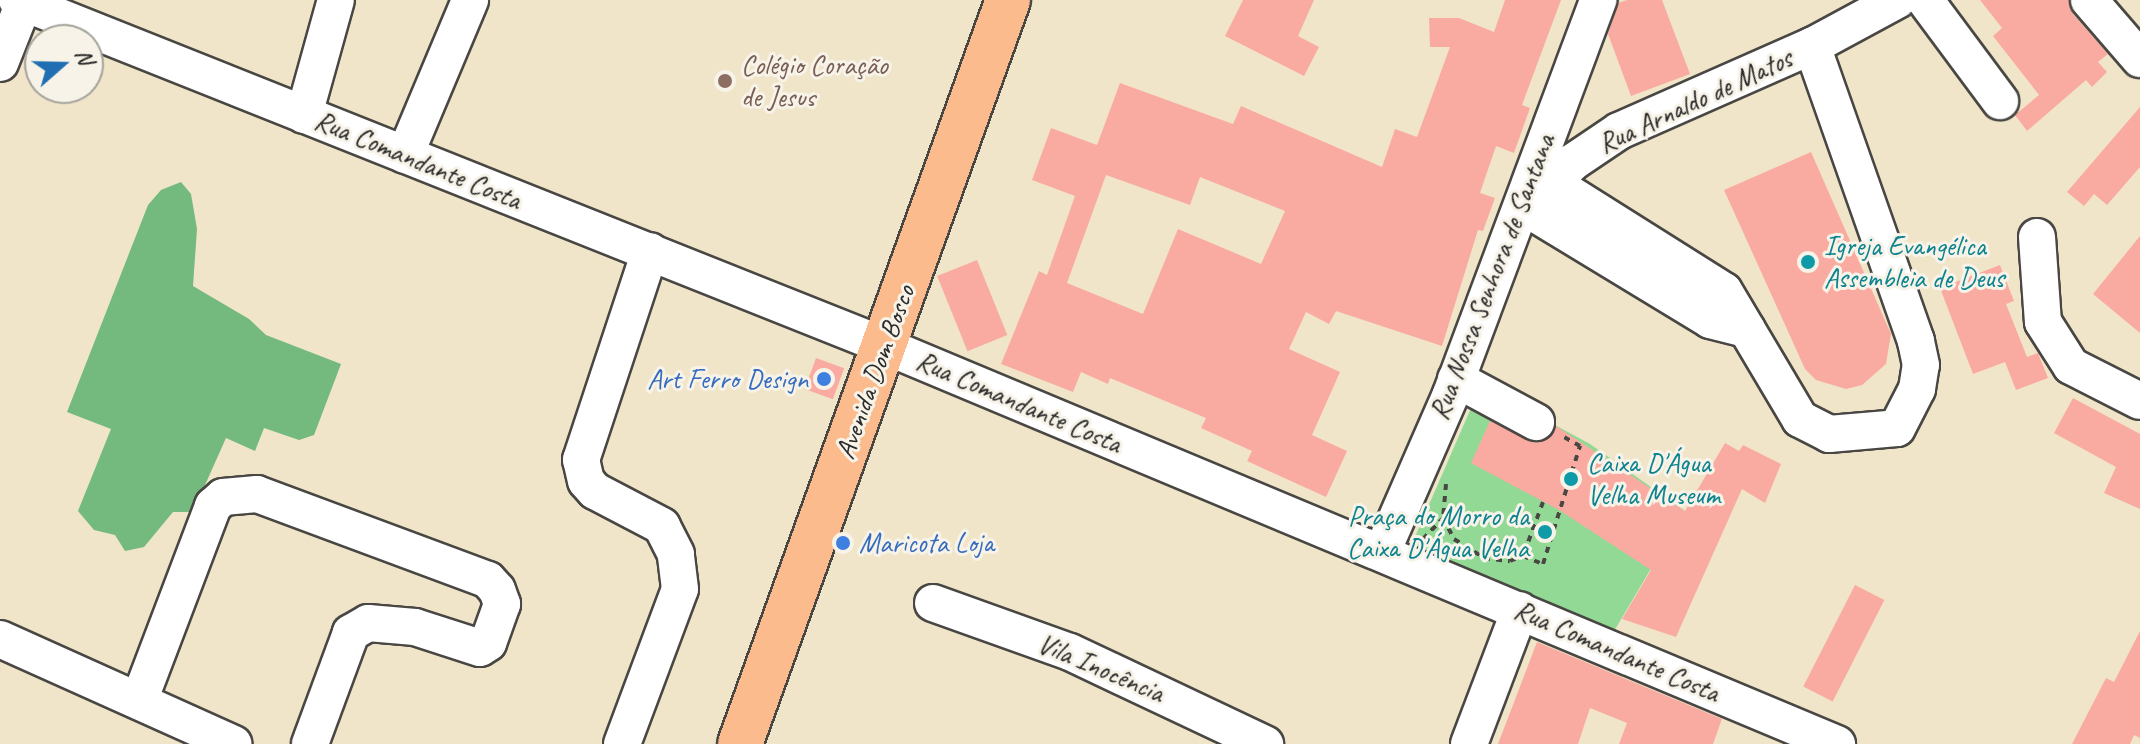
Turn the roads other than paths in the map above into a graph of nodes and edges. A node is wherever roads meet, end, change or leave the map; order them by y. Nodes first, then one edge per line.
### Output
1 (336, 0) edge
2 (470, 0) edge
3 (1008, 0) edge
4 (1598, 0) edge
5 (1897, 0) edge
6 (1925, 0) edge
7 (2089, 0) edge
8 (22, 1) edge
9 (1812, 46) junction
10 (2140, 59) edge
11 (0, 63) edge
12 (1562, 91) junction
13 (2000, 101) dead end
14 (304, 115) junction
15 (1619, 131) junction
16 (405, 155) junction
17 (1551, 182) junction
18 (1519, 218) junction
19 (2037, 237) dead end
20 (650, 251) junction
21 (1747, 329) junction
22 (885, 346) junction
23 (1456, 379) junction
24 (2140, 401) edge
25 (1536, 422) road end
26 (1382, 552) junction
27 (933, 603) dead end
28 (1520, 610) junction
29 (0, 639) edge
30 (139, 701) junction
31 (234, 744) edge
32 (310, 744) edge
33 (622, 744) edge
34 (740, 744) edge
35 (1265, 744) edge
36 (1469, 744) edge
37 (1837, 744) edge

1 - 14 street
2 - 16 street
3 - 22 main road, Avenida Dom Bosco
4 - 12 street, Rua Nossa Senhora de Santana
5 - 9 street, Rua Arnaldo de Matos
6 - 13 street
7 - 10 street
8 - 11 street
8 - 14 street, Rua Comandante Costa
9 - 15 street, Rua Arnaldo de Matos
9 - 21 street
12 - 15 street
12 - 18 street, Rua Nossa Senhora de Santana
14 - 16 street, Rua Comandante Costa
15 - 17 street, Rua Arnaldo de Matos
16 - 20 street, Rua Comandante Costa
17 - 18 street, Rua Arnaldo de Matos
17 - 21 street
18 - 21 street
18 - 23 street, Rua Nossa Senhora de Santana
19 - 24 street
20 - 22 street, Rua Comandante Costa
20 - 33 street
22 - 26 street, Rua Comandante Costa
22 - 34 main road, Avenida Dom Bosco
23 - 25 street
23 - 26 street, Rua Nossa Senhora de Santana
26 - 28 street, Rua Comandante Costa
27 - 35 street, Vila Inocência
28 - 36 street
28 - 37 street, Rua Comandante Costa
29 - 30 street
30 - 31 street
30 - 32 street

